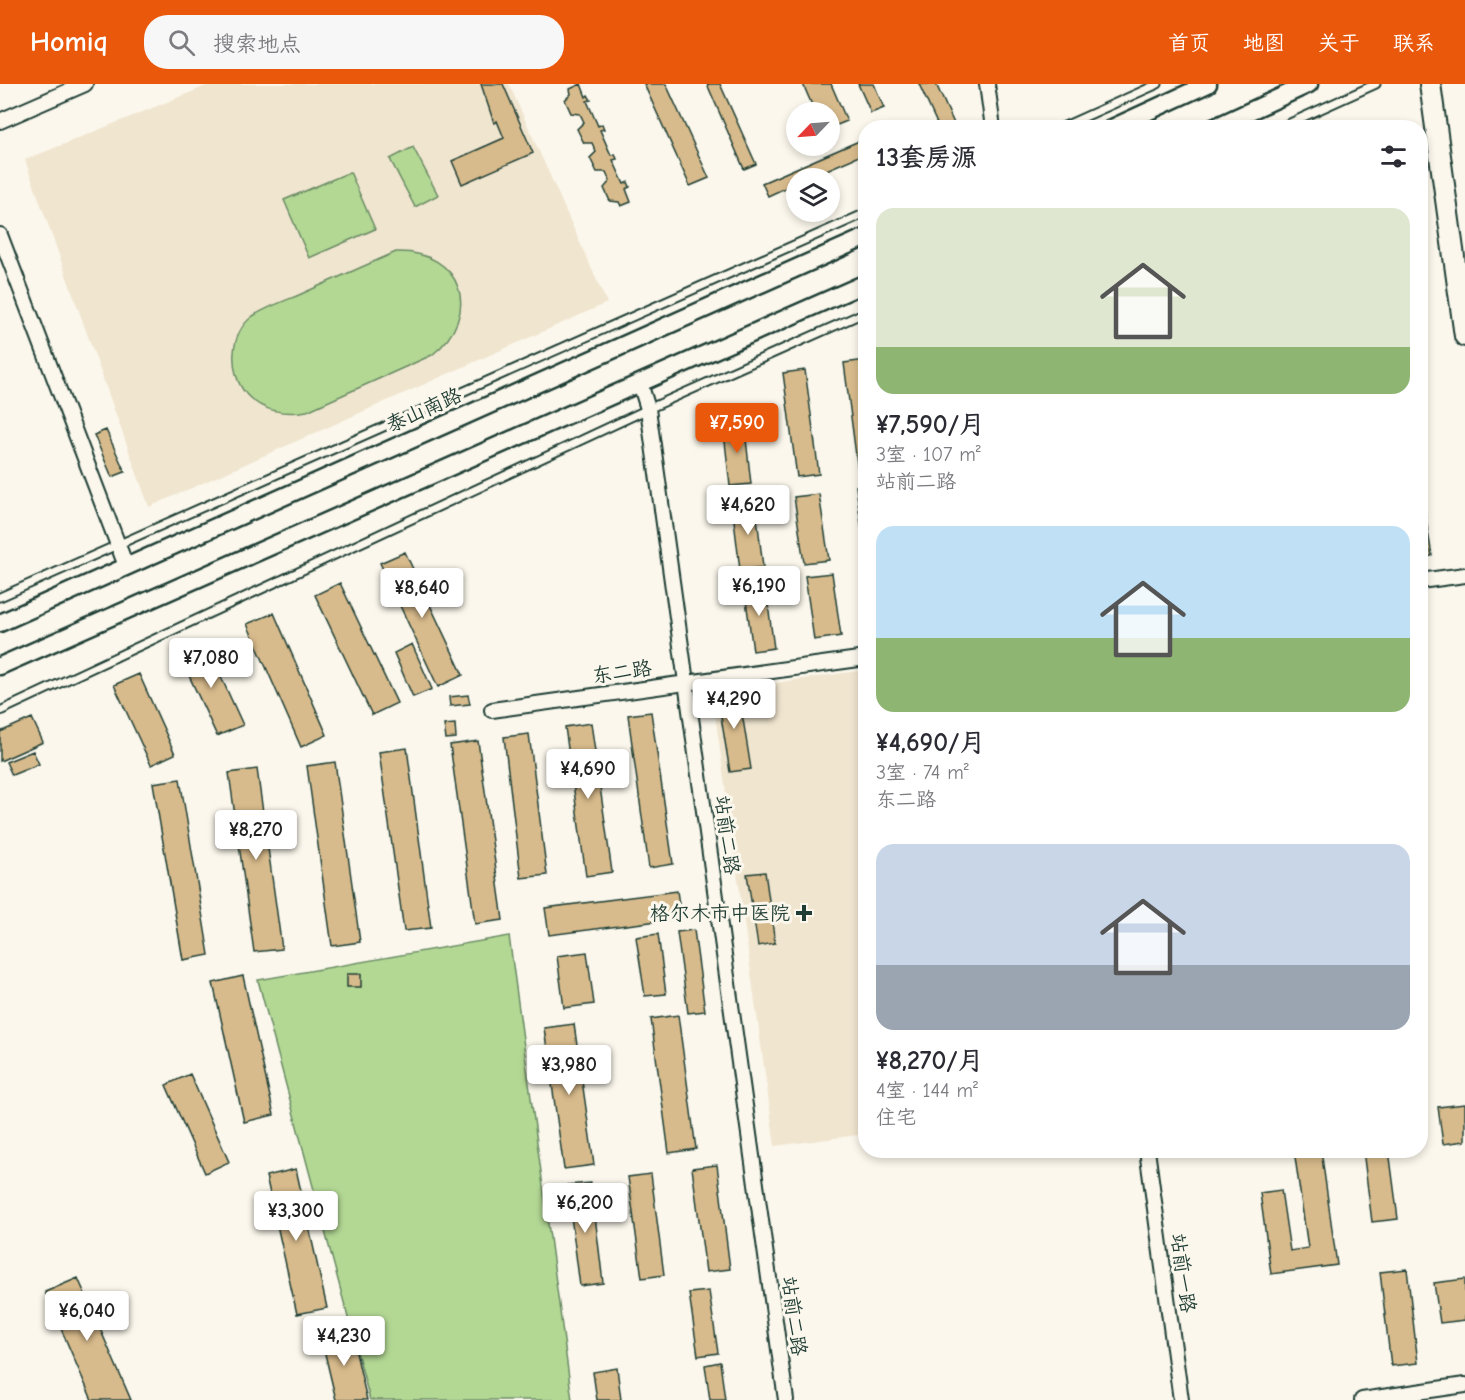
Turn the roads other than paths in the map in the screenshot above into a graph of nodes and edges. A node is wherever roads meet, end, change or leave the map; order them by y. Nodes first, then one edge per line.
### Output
1 (85, 84) edge
2 (987, 84) edge
3 (1158, 84) edge
4 (1208, 84) edge
5 (1309, 84) edge
6 (1376, 84) edge
7 (1430, 84) edge
8 (992, 120) edge
9 (1078, 120) edge
10 (1129, 120) edge
11 (1230, 120) edge
12 (1297, 120) edge
13 (0, 121) edge
14 (858, 217) edge
15 (0, 235) edge
16 (858, 241) edge
17 (858, 287) edge
18 (858, 316) edge
19 (1465, 336) edge
20 (640, 383) junction
21 (648, 409) junction
22 (119, 544) junction
23 (126, 566) junction
24 (1465, 575) edge
25 (1428, 580) edge
26 (0, 597) edge
27 (0, 623) edge
28 (858, 659) edge
29 (0, 666) edge
30 (687, 683) junction
31 (492, 710) dead end
32 (0, 711) edge
33 (1148, 1158) edge
34 (1465, 1385) edge
35 (786, 1400) edge
36 (1181, 1400) edge
37 (1362, 1400) edge

1 - 13 street
2 - 8 street
3 - 9 lane
4 - 10 street
5 - 11 street
6 - 12 lane
7 - 19 main road
14 - 22 lane
15 - 22 street
16 - 23 street, 泰山南路
17 - 20 street
18 - 21 lane
20 - 21 street, 站前二路
20 - 29 street
21 - 30 street, 站前二路
21 - 32 lane
22 - 23 street
22 - 26 lane
23 - 27 street, 泰山南路
24 - 25 street
28 - 30 street, 东二路
30 - 31 street, 东二路
30 - 35 street, 站前二路
33 - 36 street, 站前一路
34 - 37 street

